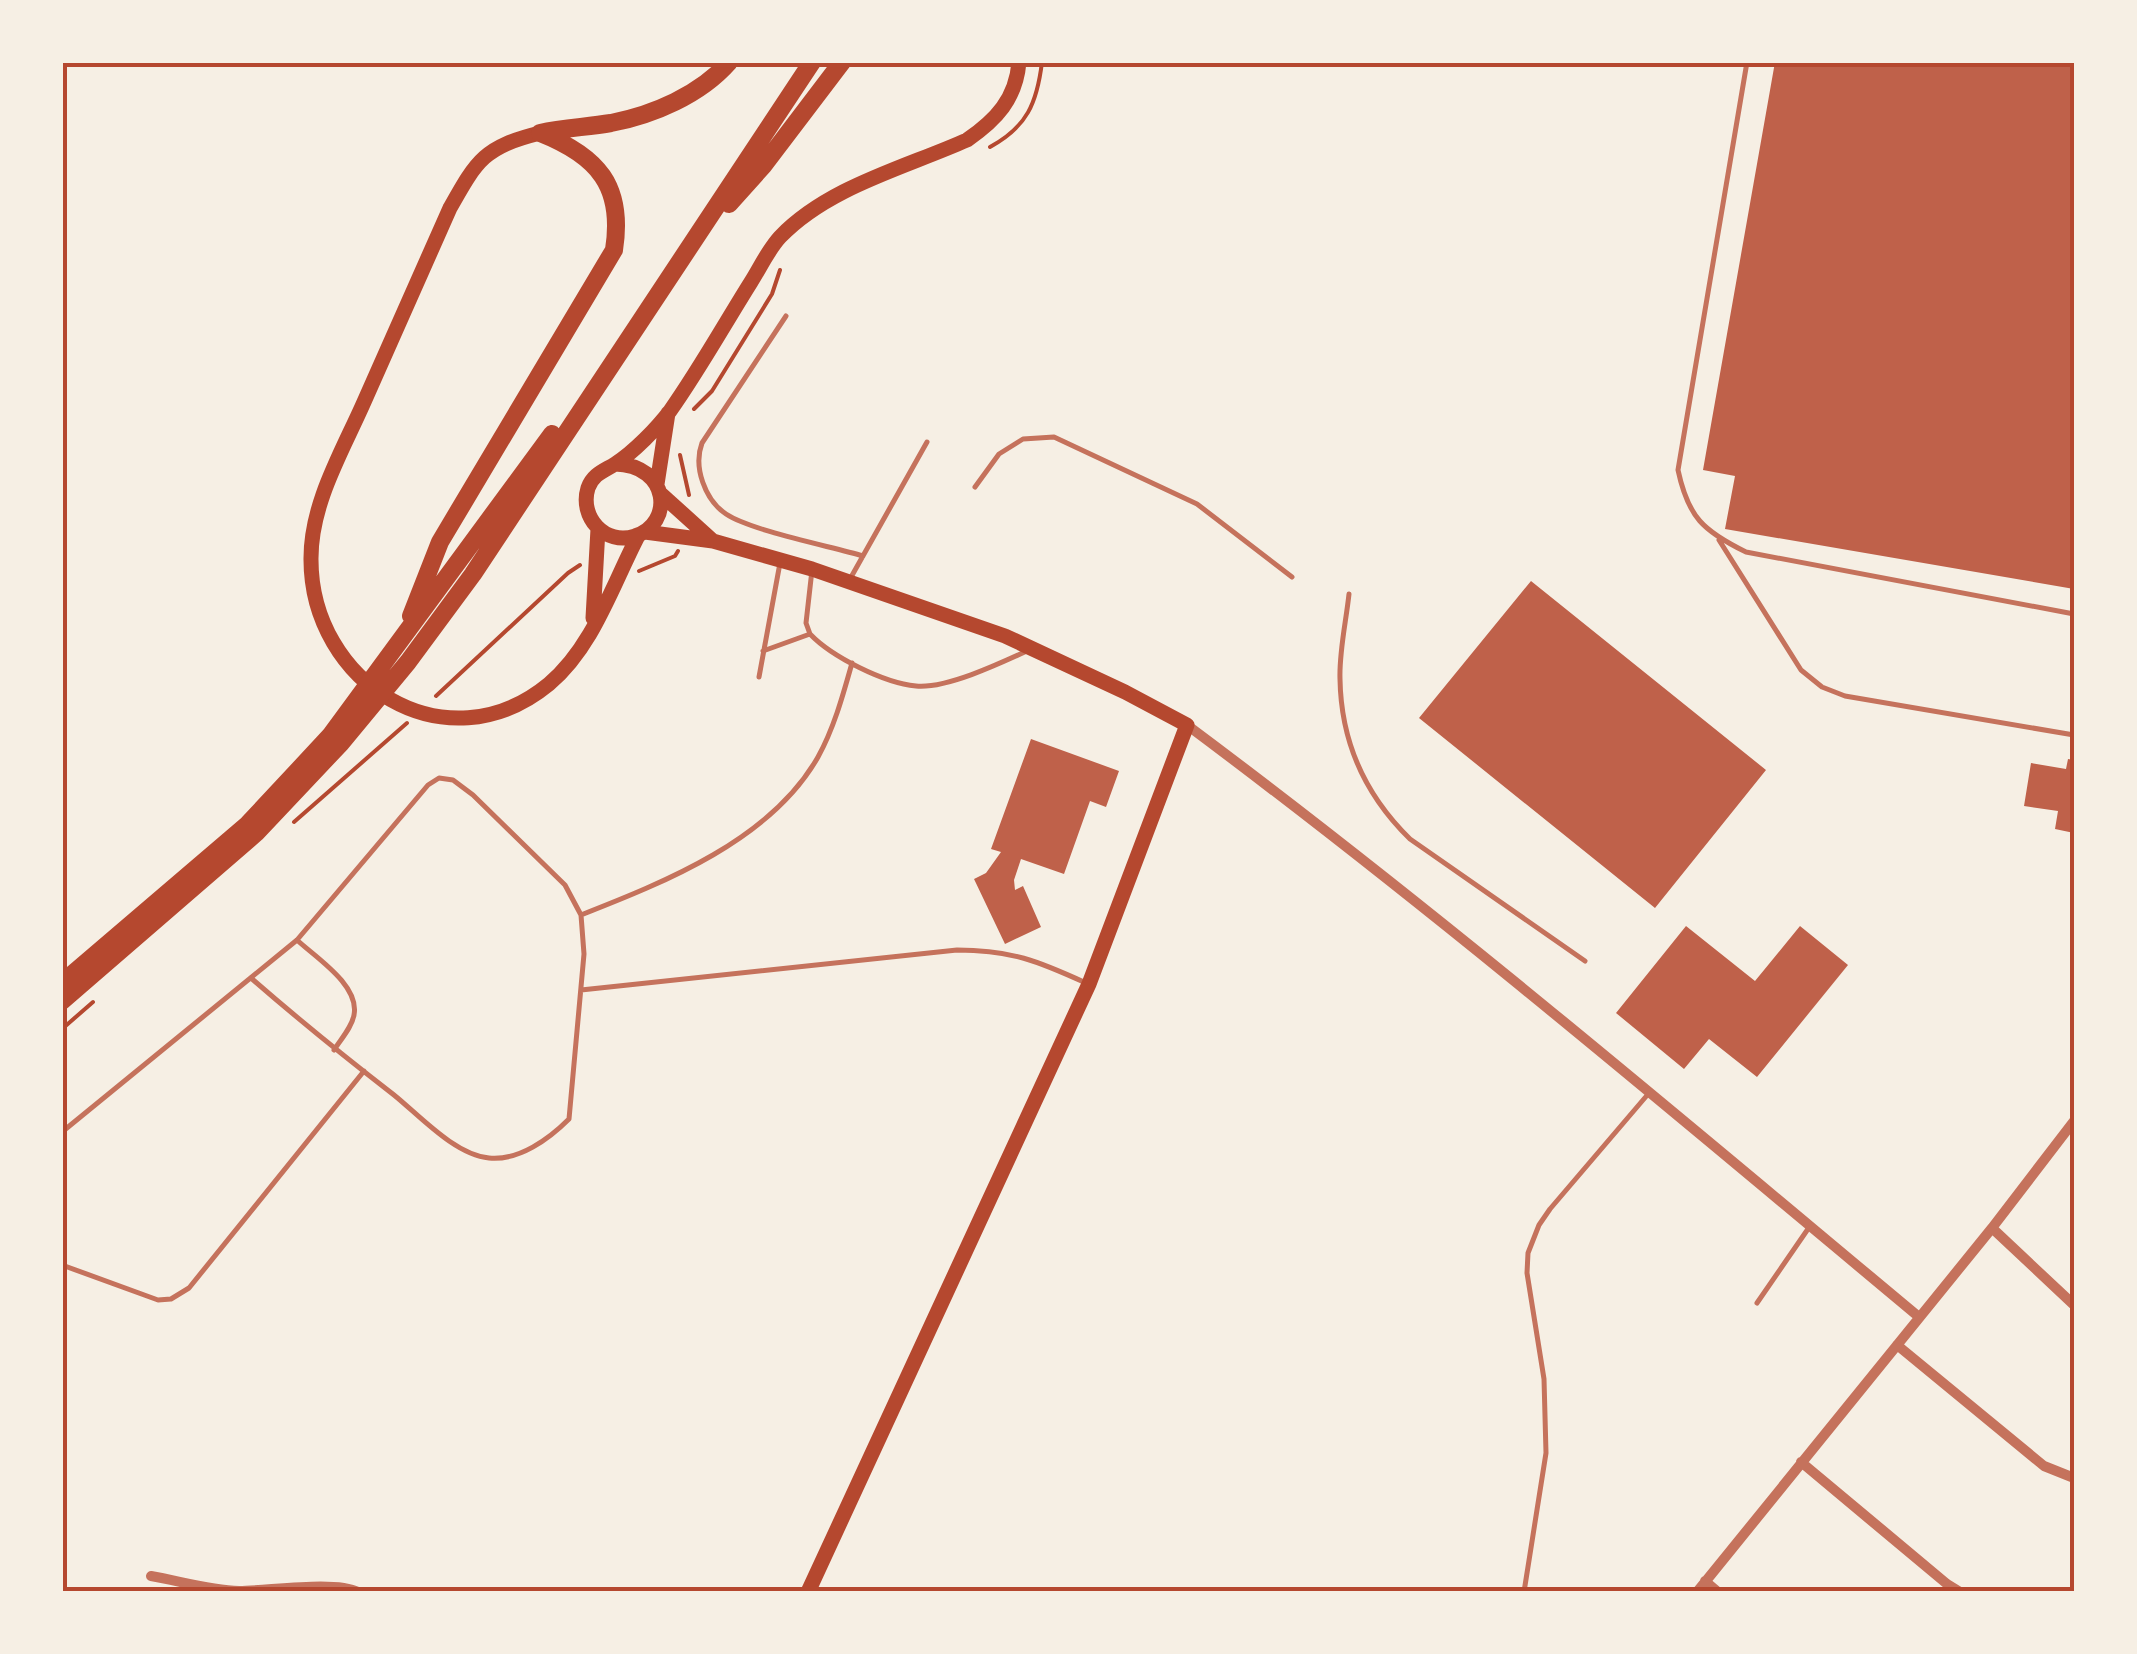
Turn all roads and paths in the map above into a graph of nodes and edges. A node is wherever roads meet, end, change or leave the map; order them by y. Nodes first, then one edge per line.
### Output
1 (729, 62) edge
2 (798, 62) edge
3 (812, 62) edge
4 (842, 62) edge
5 (1019, 62) edge
6 (1042, 62) edge
7 (1746, 62) edge
8 (540, 134) junction
9 (986, 149) dead end
10 (689, 249) junction
11 (781, 268) dead end
12 (786, 316) dead end
13 (668, 413) junction
14 (688, 416) dead end
15 (927, 442) dead end
16 (679, 452) dead end
17 (615, 464) junction
18 (975, 487) dead end
19 (659, 489) junction
20 (688, 519) junction
21 (598, 529) junction
22 (641, 534) junction
23 (684, 537) junction
24 (1717, 538) junction
25 (713, 541) junction
26 (863, 556) junction
27 (781, 560) junction
28 (596, 565) junction
29 (621, 568) junction
30 (812, 569) junction
31 (1292, 578) dead end
32 (848, 582) junction
33 (1349, 594) dead end
34 (2074, 614) edge
35 (593, 627) junction
36 (810, 634) junction
37 (402, 638) junction
38 (1032, 649) junction
39 (763, 651) junction
40 (852, 664) junction
41 (759, 677) dead end
42 (428, 704) dead end
43 (414, 717) dead end
44 (1188, 725) junction
45 (2074, 735) edge
46 (290, 825) dead end
47 (581, 915) junction
48 (297, 940) junction
49 (1586, 961) dead end
50 (251, 978) junction
51 (62, 982) edge
52 (1089, 984) junction
53 (105, 990) dead end
54 (580, 990) junction
55 (62, 1000) edge
56 (62, 1028) edge
57 (334, 1050) junction
58 (364, 1072) junction
59 (1649, 1092) junction
60 (2074, 1121) edge
61 (62, 1132) edge
62 (1810, 1226) junction
63 (1992, 1228) junction
64 (62, 1265) edge
65 (1757, 1303) dead end
66 (2074, 1305) edge
67 (1919, 1317) junction
68 (1897, 1345) junction
69 (1802, 1462) junction
70 (2074, 1478) edge
71 (152, 1576) dead end
72 (1705, 1581) junction
73 (358, 1592) edge
74 (808, 1592) edge
75 (1524, 1592) edge
76 (1697, 1592) edge
77 (1718, 1592) edge
78 (1960, 1592) edge

1 - 8 main road
2 - 37 main road
3 - 10 main road
4 - 10 main road
5 - 13 main road
6 - 9 path
7 - 24 lane
8 - 35 main road
8 - 37 main road
10 - 55 main road
11 - 14 path
12 - 26 lane
13 - 17 main road
13 - 19 main road
15 - 26 lane
16 - 20 path
17 - 19 main road
17 - 21 main road
18 - 31 lane
19 - 20 main road
19 - 22 main road
20 - 25 main road
21 - 22 main road
21 - 28 main road
22 - 23 main road
22 - 29 main road
23 - 25 main road
23 - 29 path
24 - 34 lane
24 - 45 lane
25 - 27 main road
26 - 32 lane
27 - 30 main road
27 - 39 lane
28 - 35 main road
28 - 42 path
29 - 35 main road
30 - 32 main road
30 - 36 lane
32 - 38 main road
33 - 49 lane
36 - 39 lane
36 - 40 lane
37 - 51 main road
38 - 40 lane
38 - 44 main road
39 - 41 lane
40 - 47 lane
43 - 46 path
44 - 52 main road
44 - 59 street
47 - 48 lane
47 - 54 lane
48 - 50 lane
48 - 57 lane
50 - 57 lane
50 - 61 lane
52 - 54 lane
52 - 74 main road
53 - 56 path
54 - 58 lane
57 - 58 lane
58 - 64 lane
59 - 62 street
59 - 75 lane
60 - 63 street
62 - 65 lane
62 - 67 street
63 - 66 street
63 - 67 street
67 - 68 street
68 - 69 street
68 - 70 street
69 - 72 street
69 - 78 street
71 - 73 street
72 - 76 street
72 - 77 street

